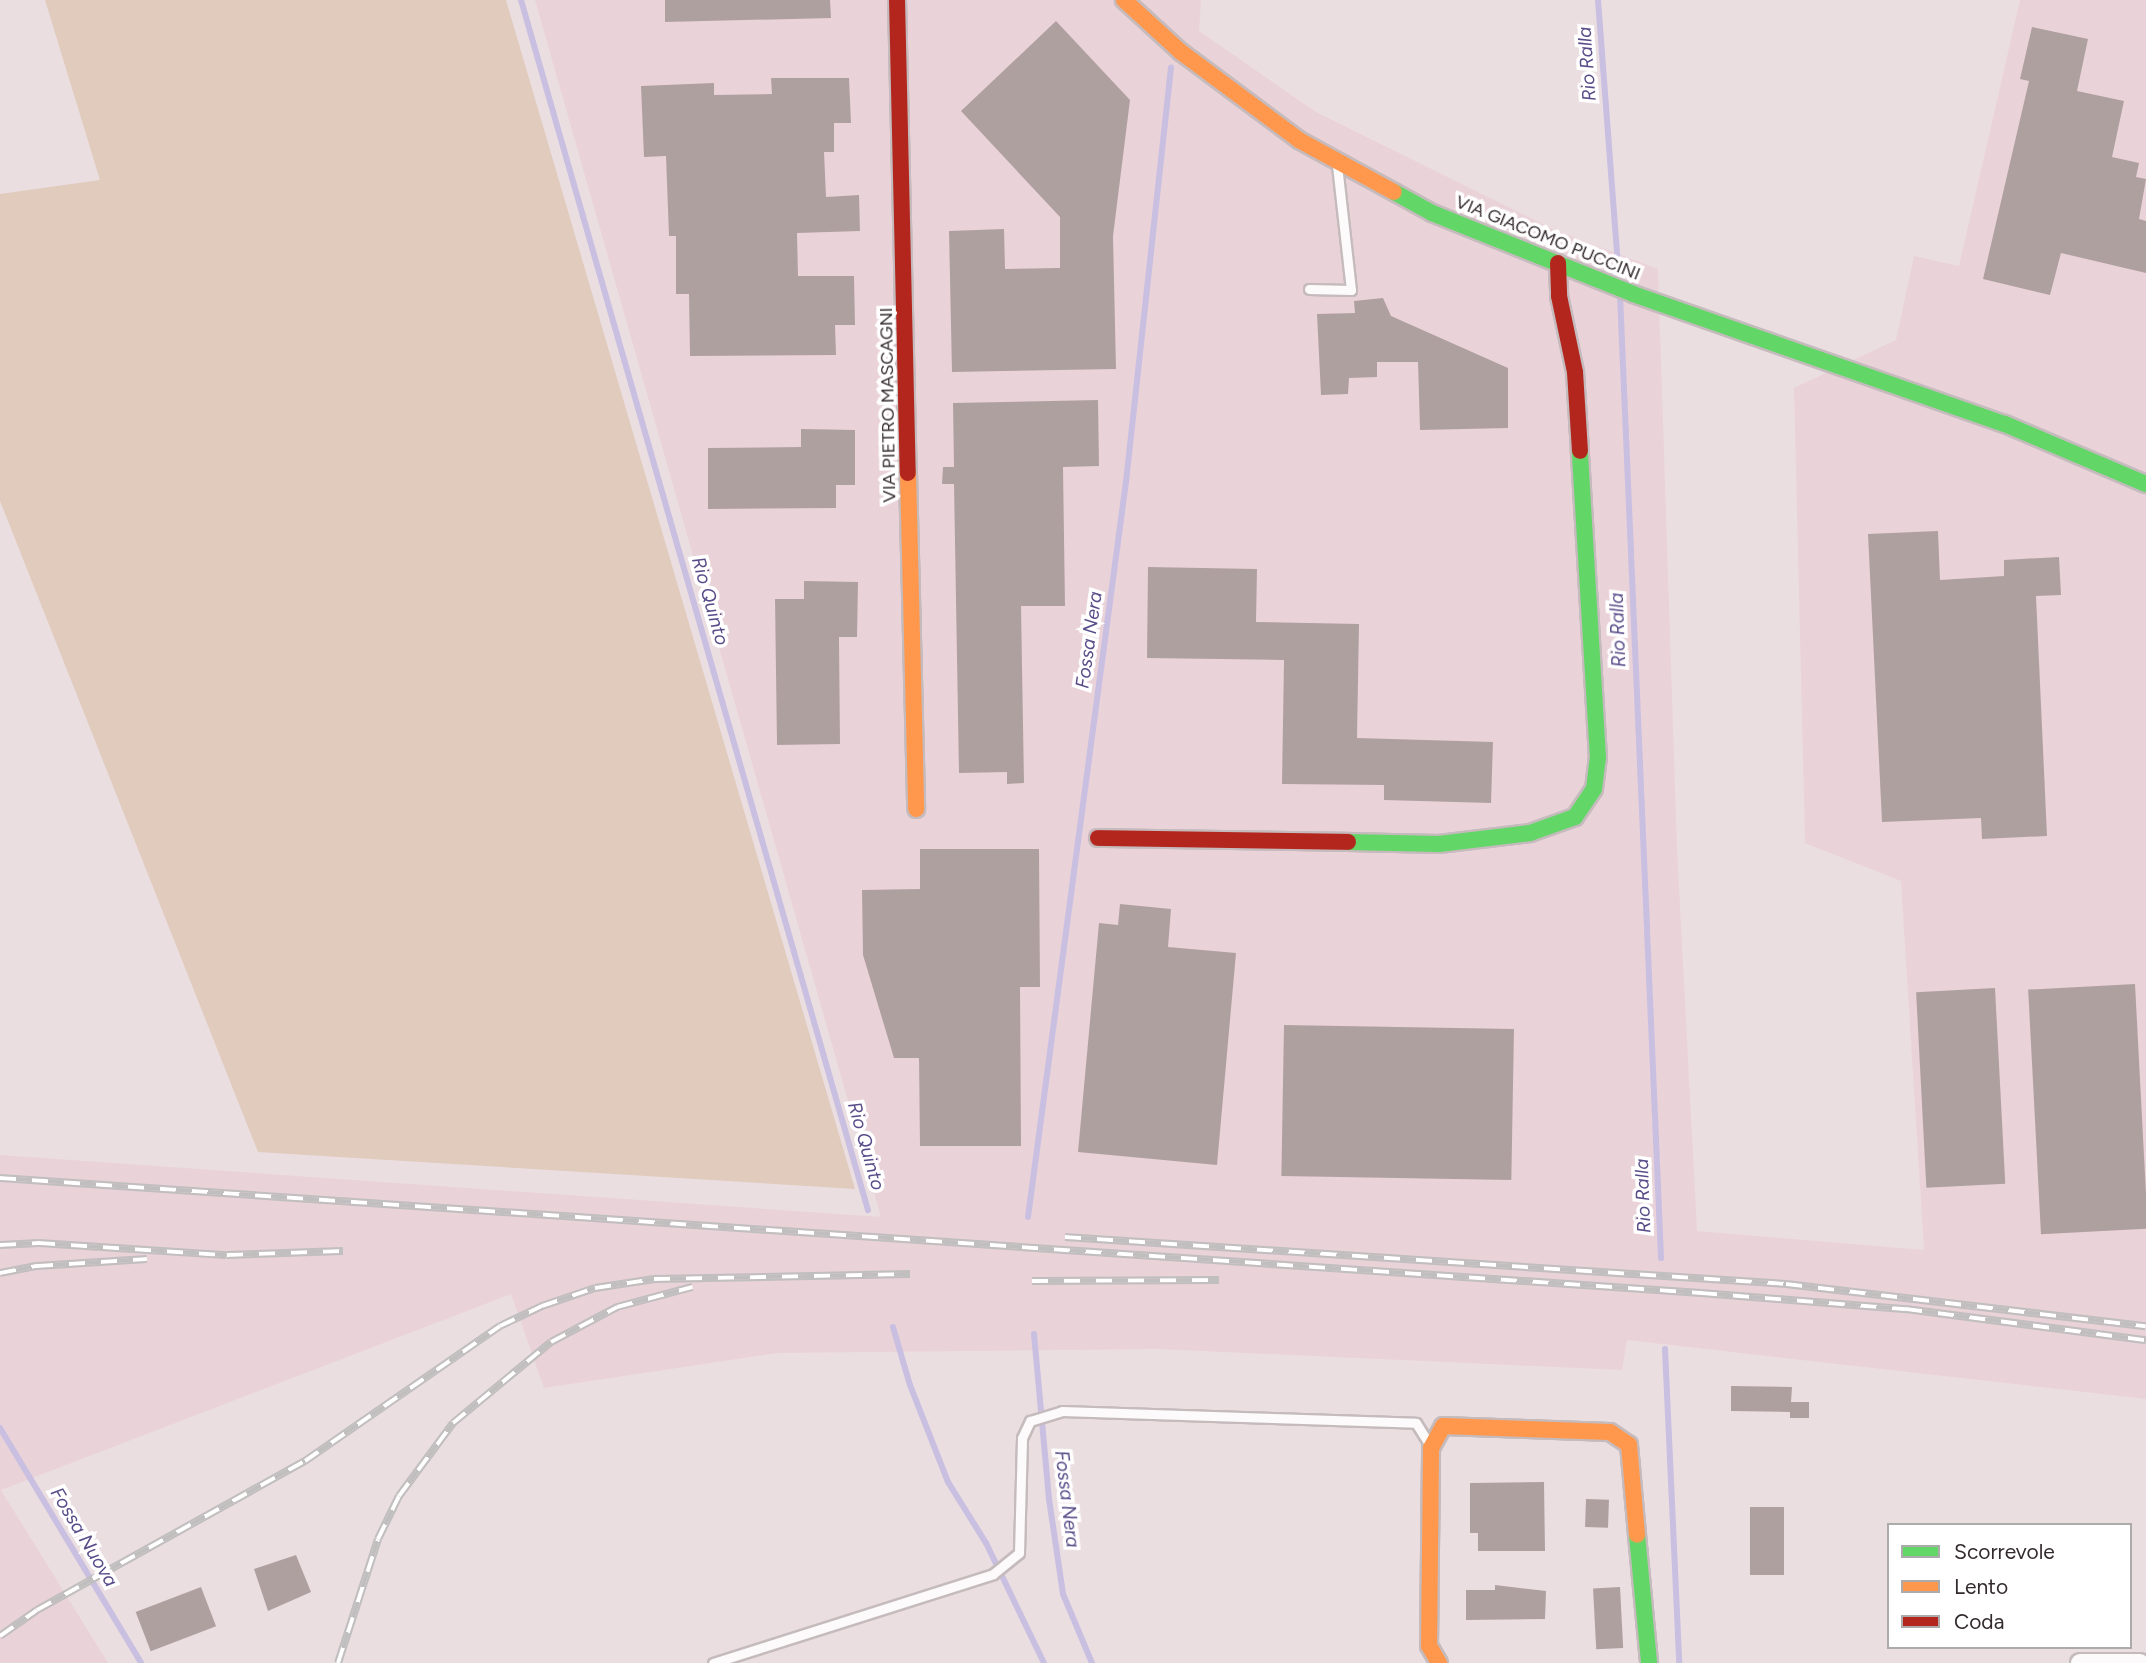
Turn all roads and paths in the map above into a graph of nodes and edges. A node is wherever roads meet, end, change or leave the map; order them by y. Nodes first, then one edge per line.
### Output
1 (897, 0) edge
2 (1124, 0) edge
3 (1336, 160) junction
4 (1558, 263) junction
5 (1309, 289) dead end
6 (2005, 424) junction
7 (2146, 464) edge
8 (2146, 484) edge
9 (916, 809) dead end
10 (1098, 838) dead end
11 (1431, 1448) junction
12 (713, 1663) edge
13 (1439, 1663) edge
14 (1649, 1663) edge
15 (2080, 1663) edge
16 (2140, 1663) edge

1 - 9 street, VIA PIETRO MASCAGNI
2 - 3 street, VIA GIACOMO PUCCINI
3 - 4 street, VIA GIACOMO PUCCINI
3 - 5 lane
4 - 6 street, VIA GIACOMO PUCCINI
4 - 10 street
6 - 7 street, VIA GIACOMO PUCCINI
6 - 8 street, VIA GIACOMO PUCCINI
11 - 12 lane
11 - 13 street
11 - 14 street
15 - 16 street

